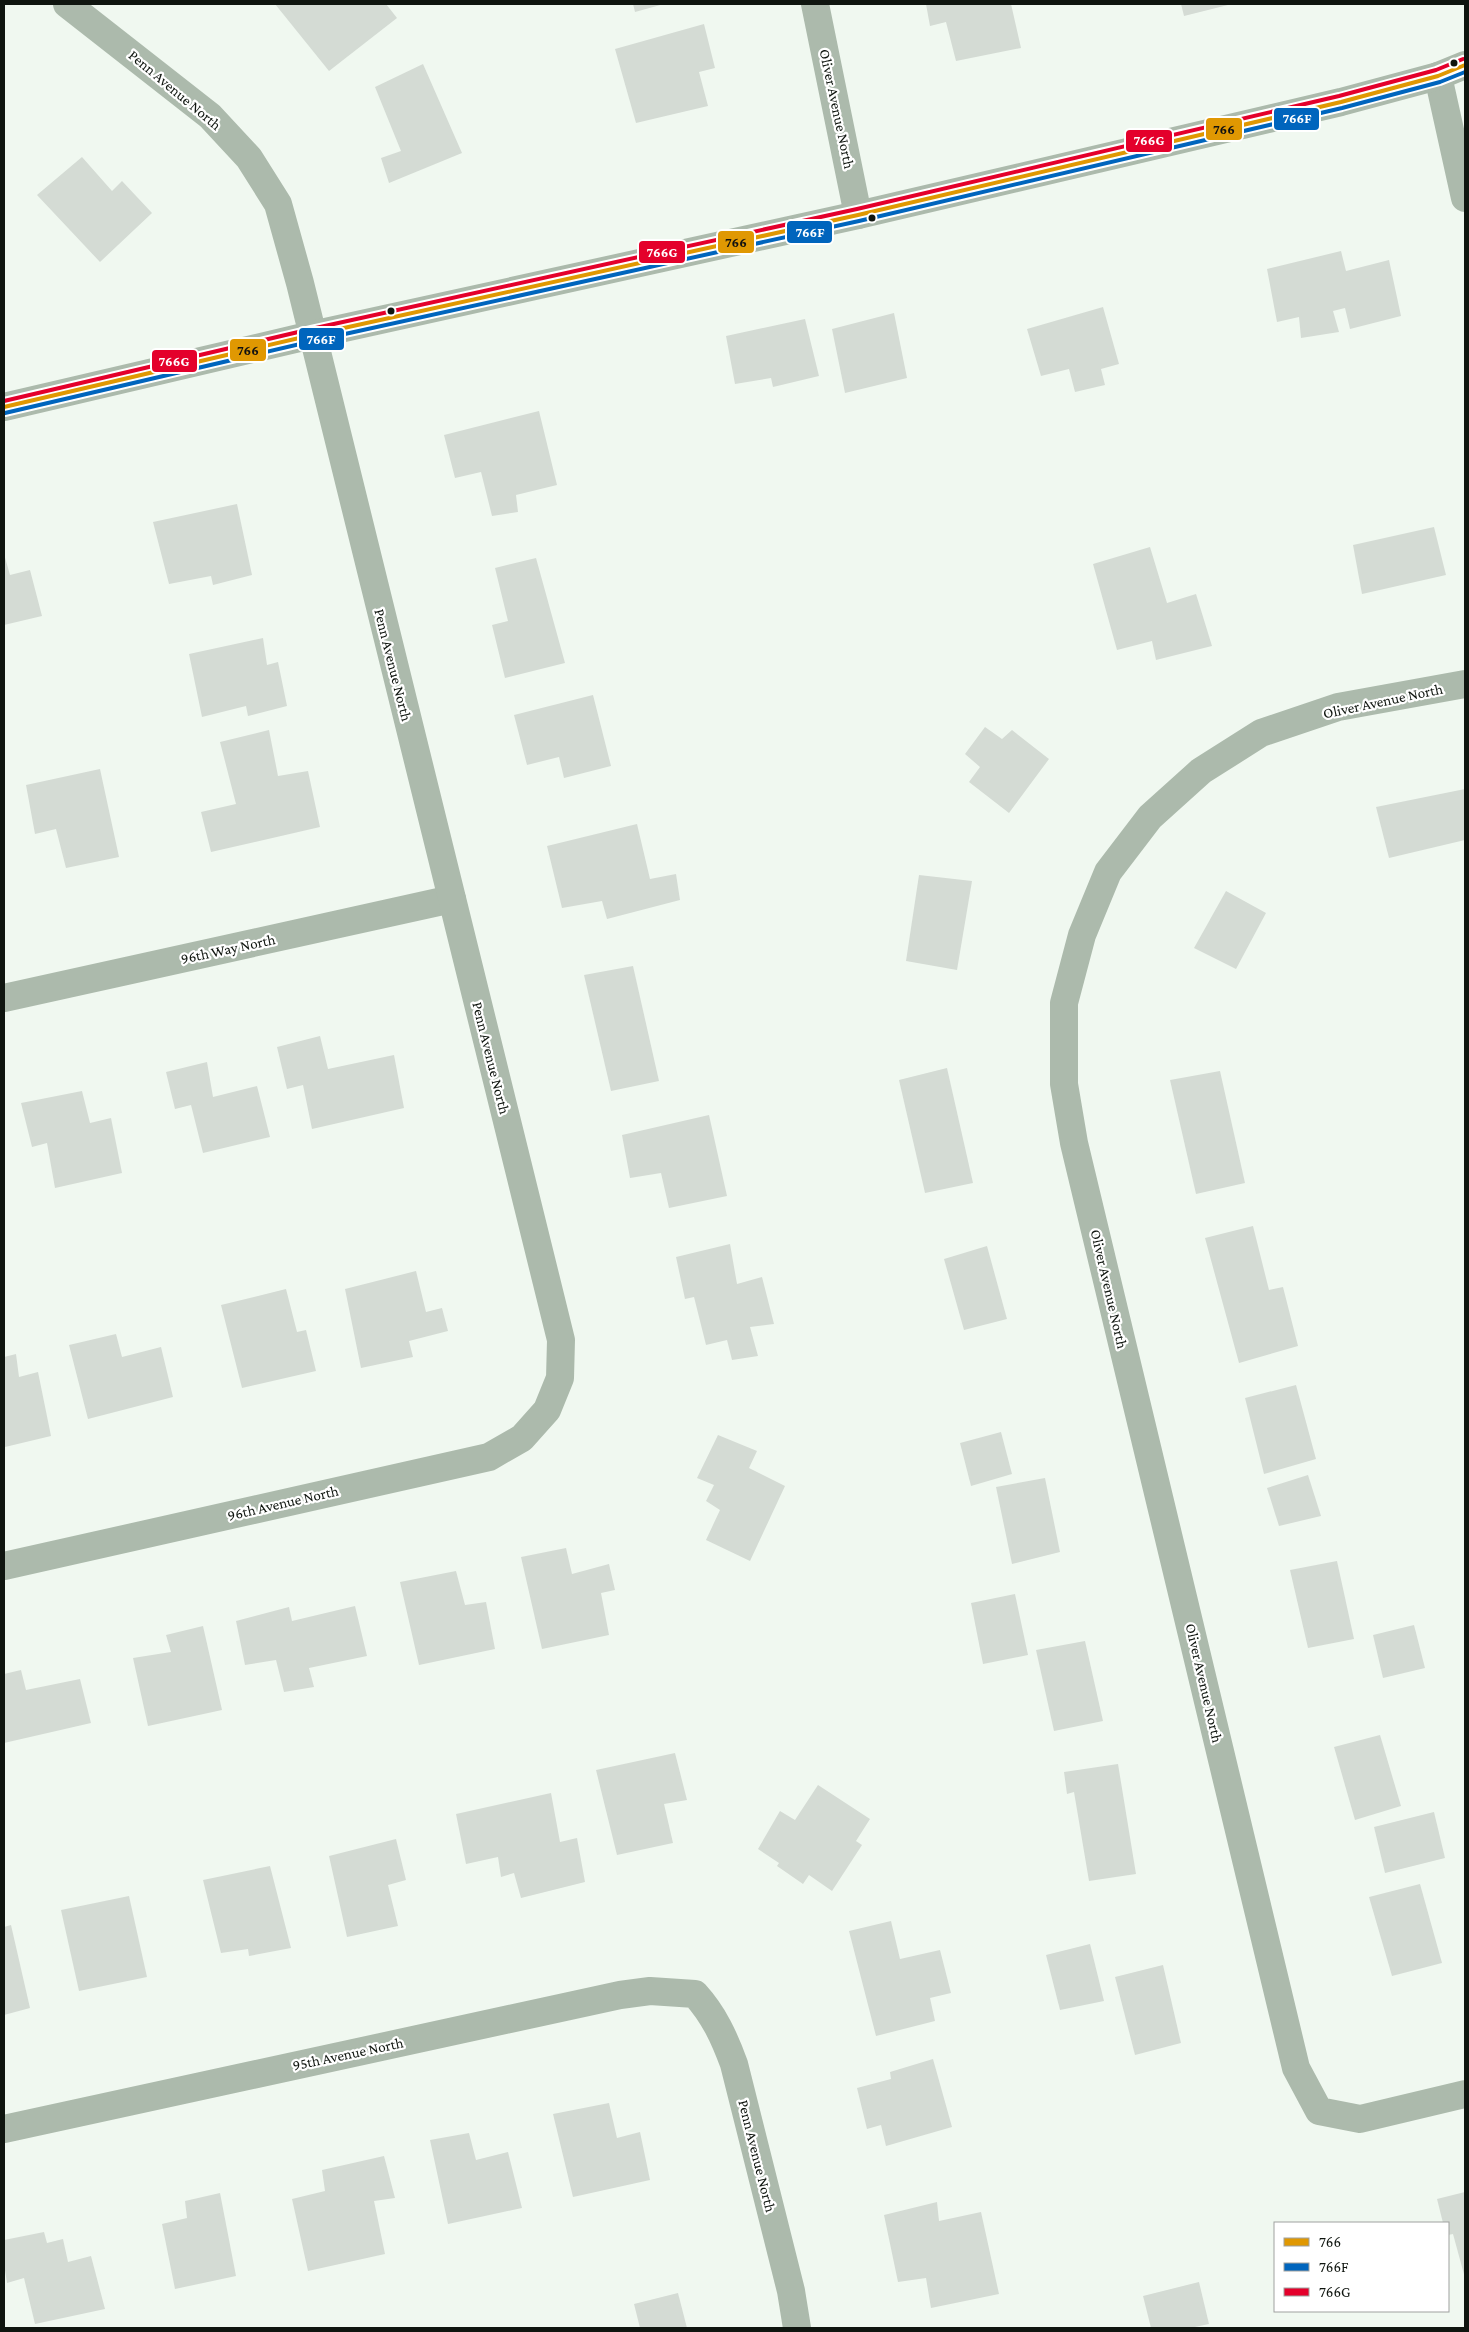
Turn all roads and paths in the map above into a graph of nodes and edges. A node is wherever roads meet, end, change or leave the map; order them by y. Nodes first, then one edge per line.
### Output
1 (67, 4) edge
2 (815, 4) edge
3 (1465, 65) edge
4 (1438, 76) junction
5 (1465, 198) edge
6 (858, 215) junction
7 (312, 335) junction
8 (4, 407) edge
9 (1465, 684) edge
10 (452, 899) junction
11 (4, 998) edge
12 (547, 1410) joint
13 (4, 1566) edge
14 (695, 1994) joint
15 (1465, 2094) edge
16 (4, 2129) edge
17 (797, 2328) edge

1 - 7 street, Penn Avenue North
2 - 6 street, Oliver Avenue North
3 - 4 street
4 - 5 street
4 - 6 street
6 - 7 street
7 - 8 street
7 - 10 street, Penn Avenue North
9 - 15 street, Oliver Avenue North
10 - 11 street, 96th Way North
10 - 12 street, Penn Avenue North
12 - 13 street, 96th Avenue North
14 - 16 street, 95th Avenue North
14 - 17 street, Penn Avenue North

